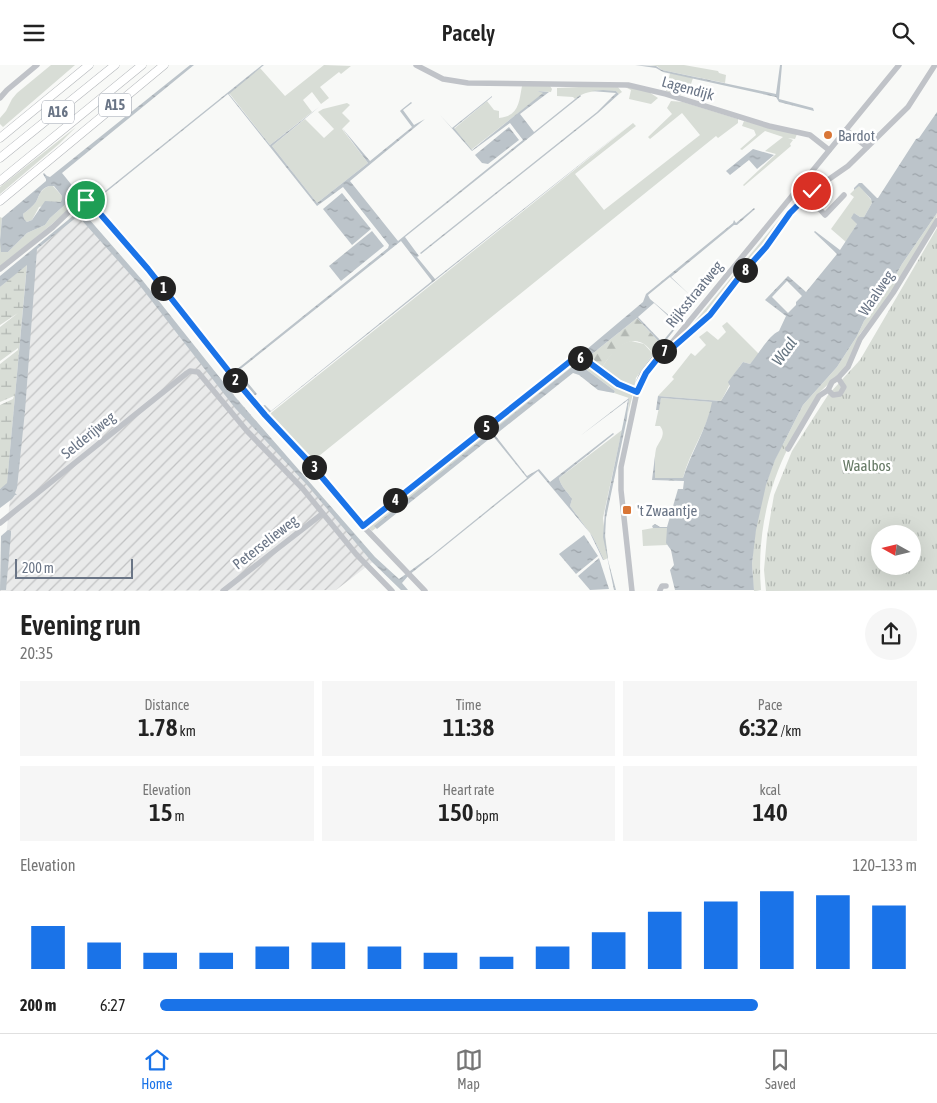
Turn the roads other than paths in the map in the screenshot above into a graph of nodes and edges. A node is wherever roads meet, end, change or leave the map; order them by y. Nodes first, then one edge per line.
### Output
1 (37, 65) edge
2 (90, 65) edge
3 (115, 65) edge
4 (142, 65) edge
5 (164, 65) edge
6 (416, 65) edge
7 (900, 65) edge
8 (935, 65) edge
9 (0, 98) edge
10 (846, 130) junction
11 (0, 138) edge
12 (867, 147) junction
13 (829, 150) junction
14 (0, 158) edge
15 (0, 181) edge
16 (807, 195) junction
17 (844, 195) dead end
18 (0, 200) edge
19 (937, 221) edge
20 (0, 269) edge
21 (666, 348) junction
22 (838, 378) junction
23 (828, 390) junction
24 (637, 392) junction
25 (788, 449) dead end
26 (322, 514) junction
27 (0, 523) edge
28 (363, 526) junction
29 (666, 586) dead end
30 (660, 590) edge
31 (223, 591) edge
32 (392, 591) edge
33 (425, 591) edge
34 (632, 591) edge
35 (656, 591) edge

1 - 9 street
2 - 11 highway
3 - 14 highway, A16
4 - 15 highway, A16
5 - 18 highway, A15
6 - 13 street, Lagendijk
7 - 10 street, Rijksstraatweg
8 - 12 street
10 - 12 street
10 - 13 street, Rijksstraatweg
12 - 16 street
13 - 21 street, Rijksstraatweg
16 - 17 street
16 - 21 street
19 - 22 street, Waalweg
20 - 28 street
21 - 24 street, Rijksstraatweg
22 - 23 street, Waalweg
22 - 23 street, Waalweg
23 - 25 street, Waalweg
24 - 28 street
24 - 34 street, Rijksstraatweg
26 - 27 street, Selderijweg
26 - 31 street, Peterselieweg
26 - 32 street
28 - 33 street
29 - 30 street
30 - 35 street

